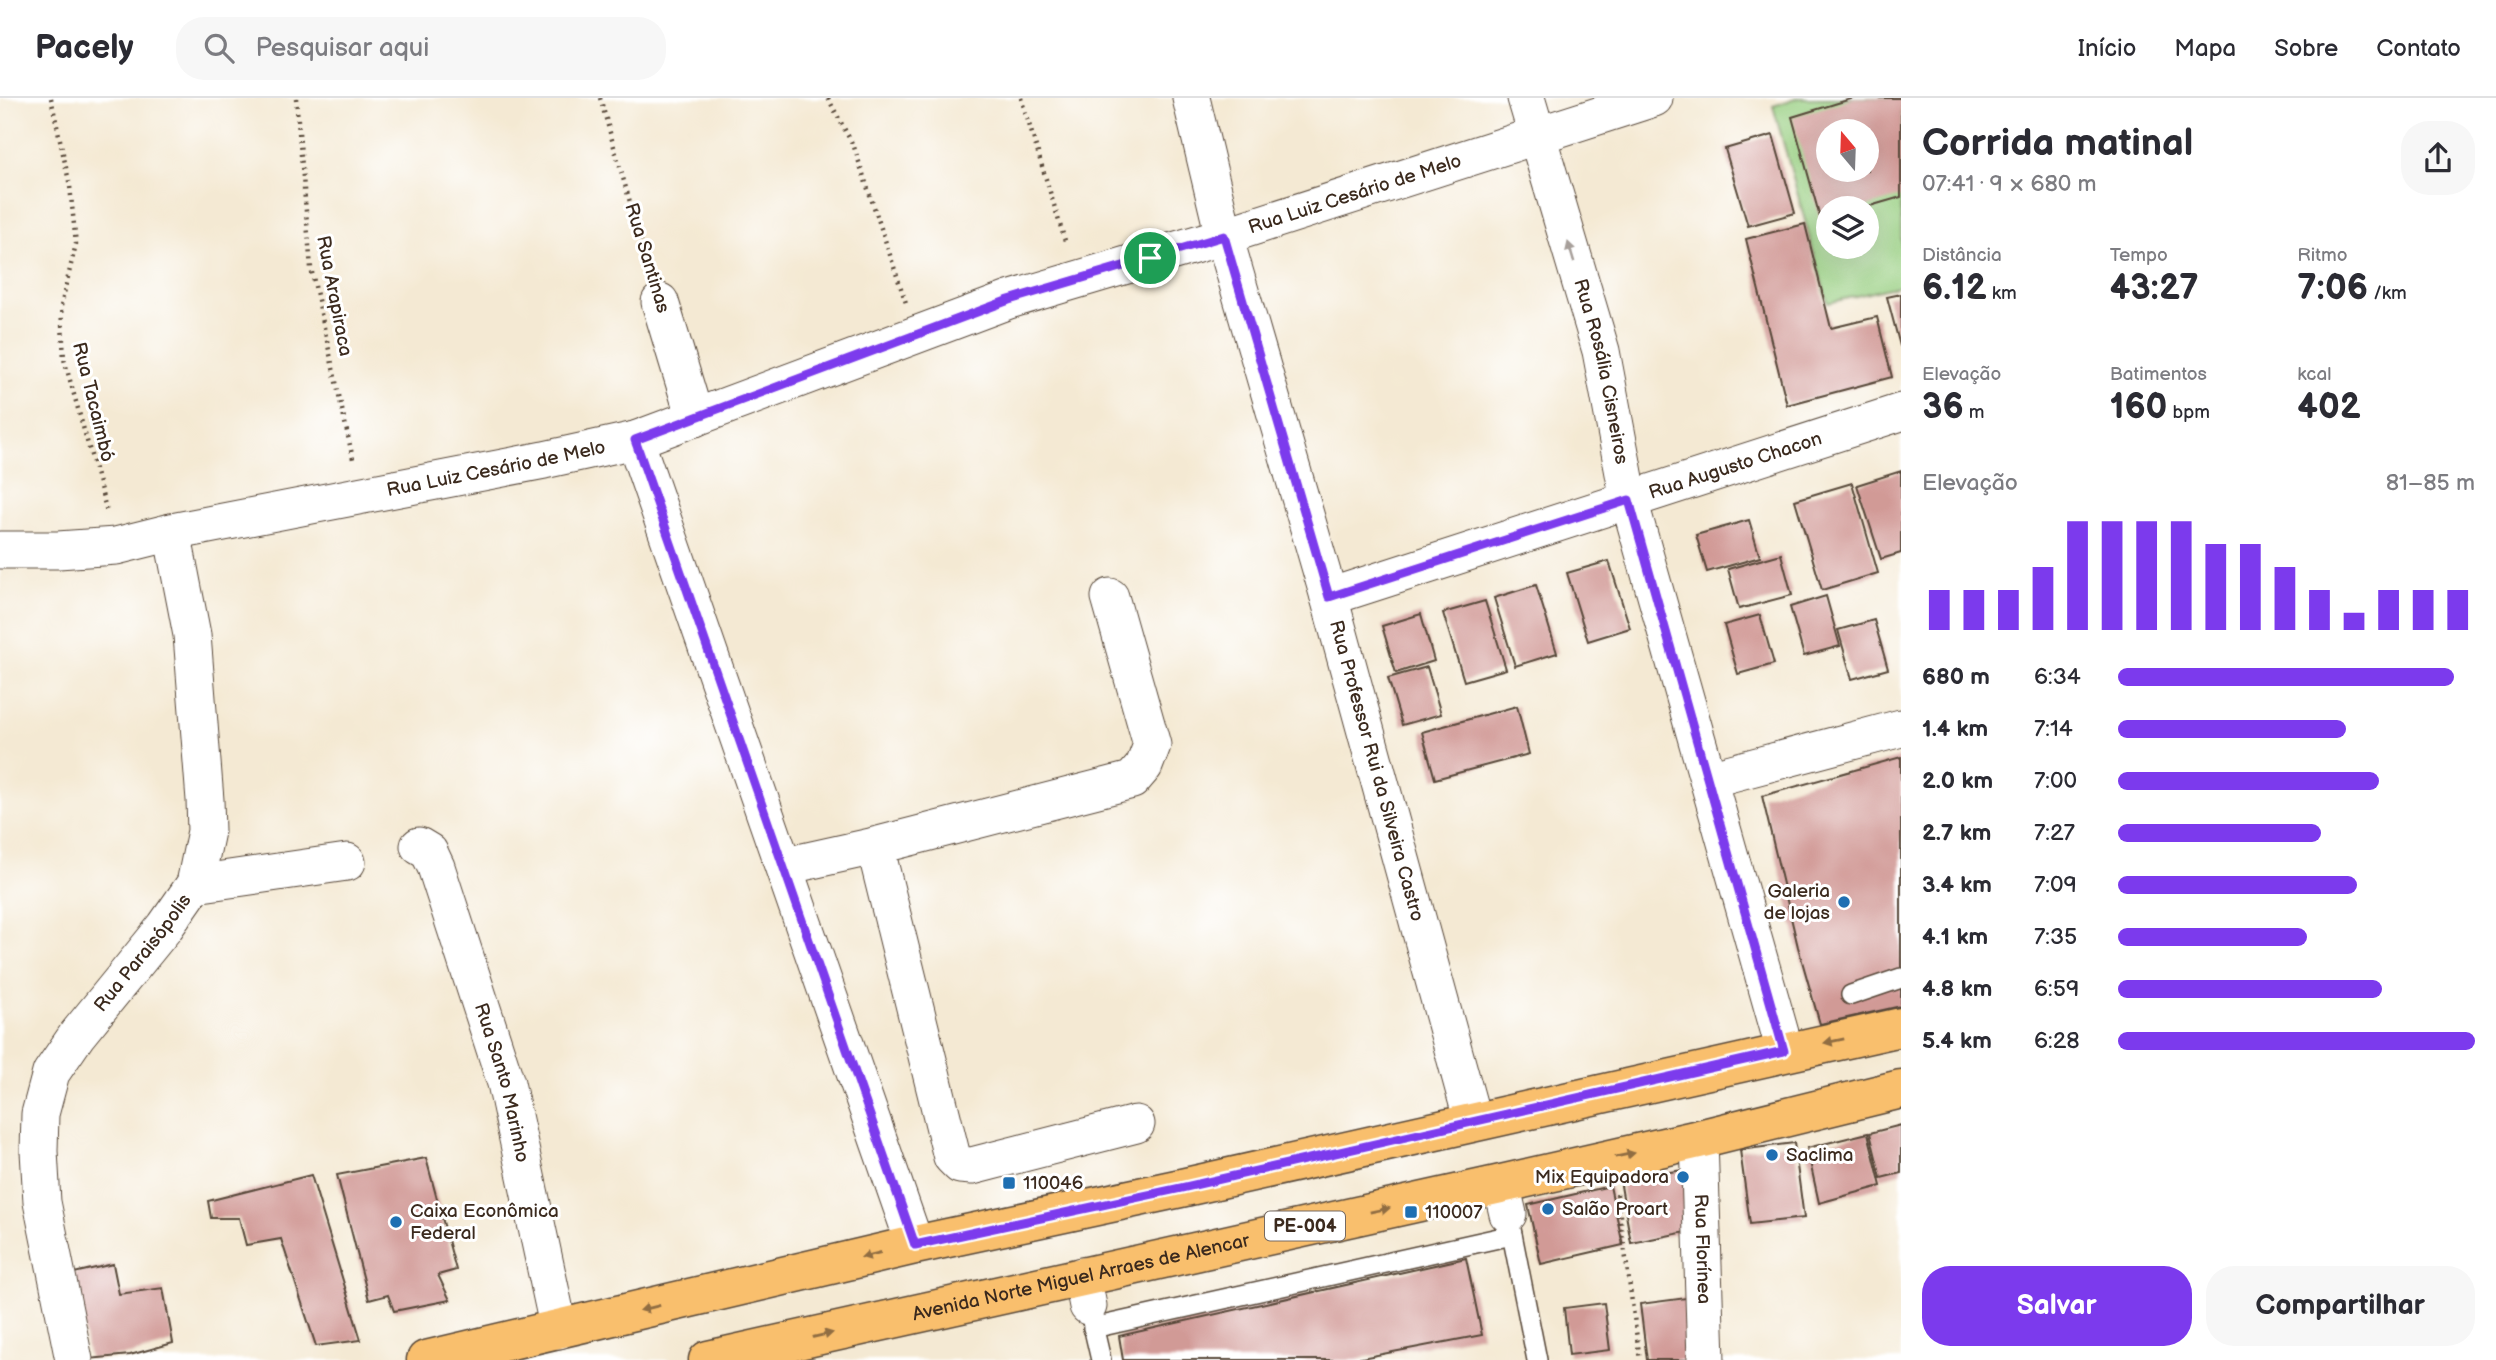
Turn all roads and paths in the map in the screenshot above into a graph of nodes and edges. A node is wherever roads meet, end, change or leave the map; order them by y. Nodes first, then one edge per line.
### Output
1 (51, 98) edge
2 (296, 98) edge
3 (600, 98) edge
4 (828, 98) edge
5 (1021, 98) edge
6 (1191, 98) edge
7 (1526, 98) edge
8 (1654, 98) edge
9 (1536, 134) junction
10 (1224, 236) junction
11 (1077, 281) junction
12 (660, 302) joint
13 (917, 336) junction
14 (1901, 412) edge
15 (695, 418) junction
16 (635, 440) junction
17 (361, 496) junction
18 (1629, 500) junction
19 (172, 532) junction
20 (116, 546) junction
21 (0, 550) edge
22 (1110, 597) dead end
23 (1329, 597) junction
24 (1901, 728) edge
25 (1709, 779) junction
26 (419, 846) dead end
27 (875, 846) junction
28 (347, 862) dead end
29 (785, 866) junction
30 (195, 884) junction
31 (1901, 978) edge
32 (1851, 995) dead end
33 (1901, 1027) edge
34 (1784, 1051) junction
35 (1901, 1089) edge
36 (1473, 1122) junction
37 (1136, 1124) dead end
38 (1699, 1139) junction
39 (1612, 1158) junction
40 (1507, 1211) junction
41 (915, 1245) junction
42 (1088, 1303) junction
43 (559, 1330) junction
44 (782, 1352) edge
45 (74, 1360) edge
46 (426, 1360) edge
47 (708, 1360) edge
48 (1101, 1360) edge
49 (1537, 1360) edge
50 (1640, 1360) edge
51 (1706, 1360) edge

1 - 20 path, Rua Tacaimbó
2 - 17 path, Rua Arapiraca
3 - 12 path, Rua Santinas
4 - 13 path
5 - 11 path
6 - 10 street, Rua Professor Rui da Silveira Castro
7 - 9 street, Rua Rosália Cisneiros
8 - 9 street, Rua Luiz Cesário de Melo
9 - 10 street, Rua Luiz Cesário de Melo
18 -> 9 street, Rua Rosália Cisneiros
10 - 11 street, Rua Luiz Cesário de Melo
10 - 23 street, Rua Professor Rui da Silveira Castro
11 - 13 street, Rua Luiz Cesário de Melo
12 - 15 street, Rua Santinas
13 - 15 street, Rua Luiz Cesário de Melo
14 - 18 street, Rua Augusto Chacon
15 - 16 street, Rua Luiz Cesário de Melo
16 - 17 street, Rua Luiz Cesário de Melo
16 - 29 street
17 - 19 street, Rua Luiz Cesário de Melo
18 - 23 street, Rua Augusto Chacon
18 - 25 street, Rua Rosália Cisneiros
19 - 20 street, Rua Luiz Cesário de Melo
19 - 30 street, Rua Paraisópolis
20 - 21 street, Rua Luiz Cesário de Melo
22 - 27 street
23 - 36 street, Rua Professor Rui da Silveira Castro
24 - 25 street
25 - 34 street, Rua Rosália Cisneiros
26 - 43 street, Rua Santo Marinho
27 - 29 street
27 - 37 street
28 - 30 street
29 - 41 street
30 - 45 street, Rua Paraisópolis
31 - 32 lane
33 -> 34 main road
34 - 36 main road
35 - 38 main road, Avenida Norte Miguel Arraes de Alencar / PE-004
36 - 41 main road
39 -> 38 main road, Avenida Norte Miguel Arraes de Alencar / PE-004
38 - 51 street, Rua Florínea
39 - 40 main road, Avenida Norte Miguel Arraes de Alencar / PE-004
39 - 50 path
42 -> 40 main road, Avenida Norte Miguel Arraes de Alencar / PE-004
40 - 42 lane
40 - 49 lane
41 -> 43 main road
44 -> 42 main road, Avenida Norte Miguel Arraes de Alencar / PE-004
42 - 48 lane
43 - 46 main road
44 - 47 main road, Avenida Norte Miguel Arraes de Alencar / PE-004

